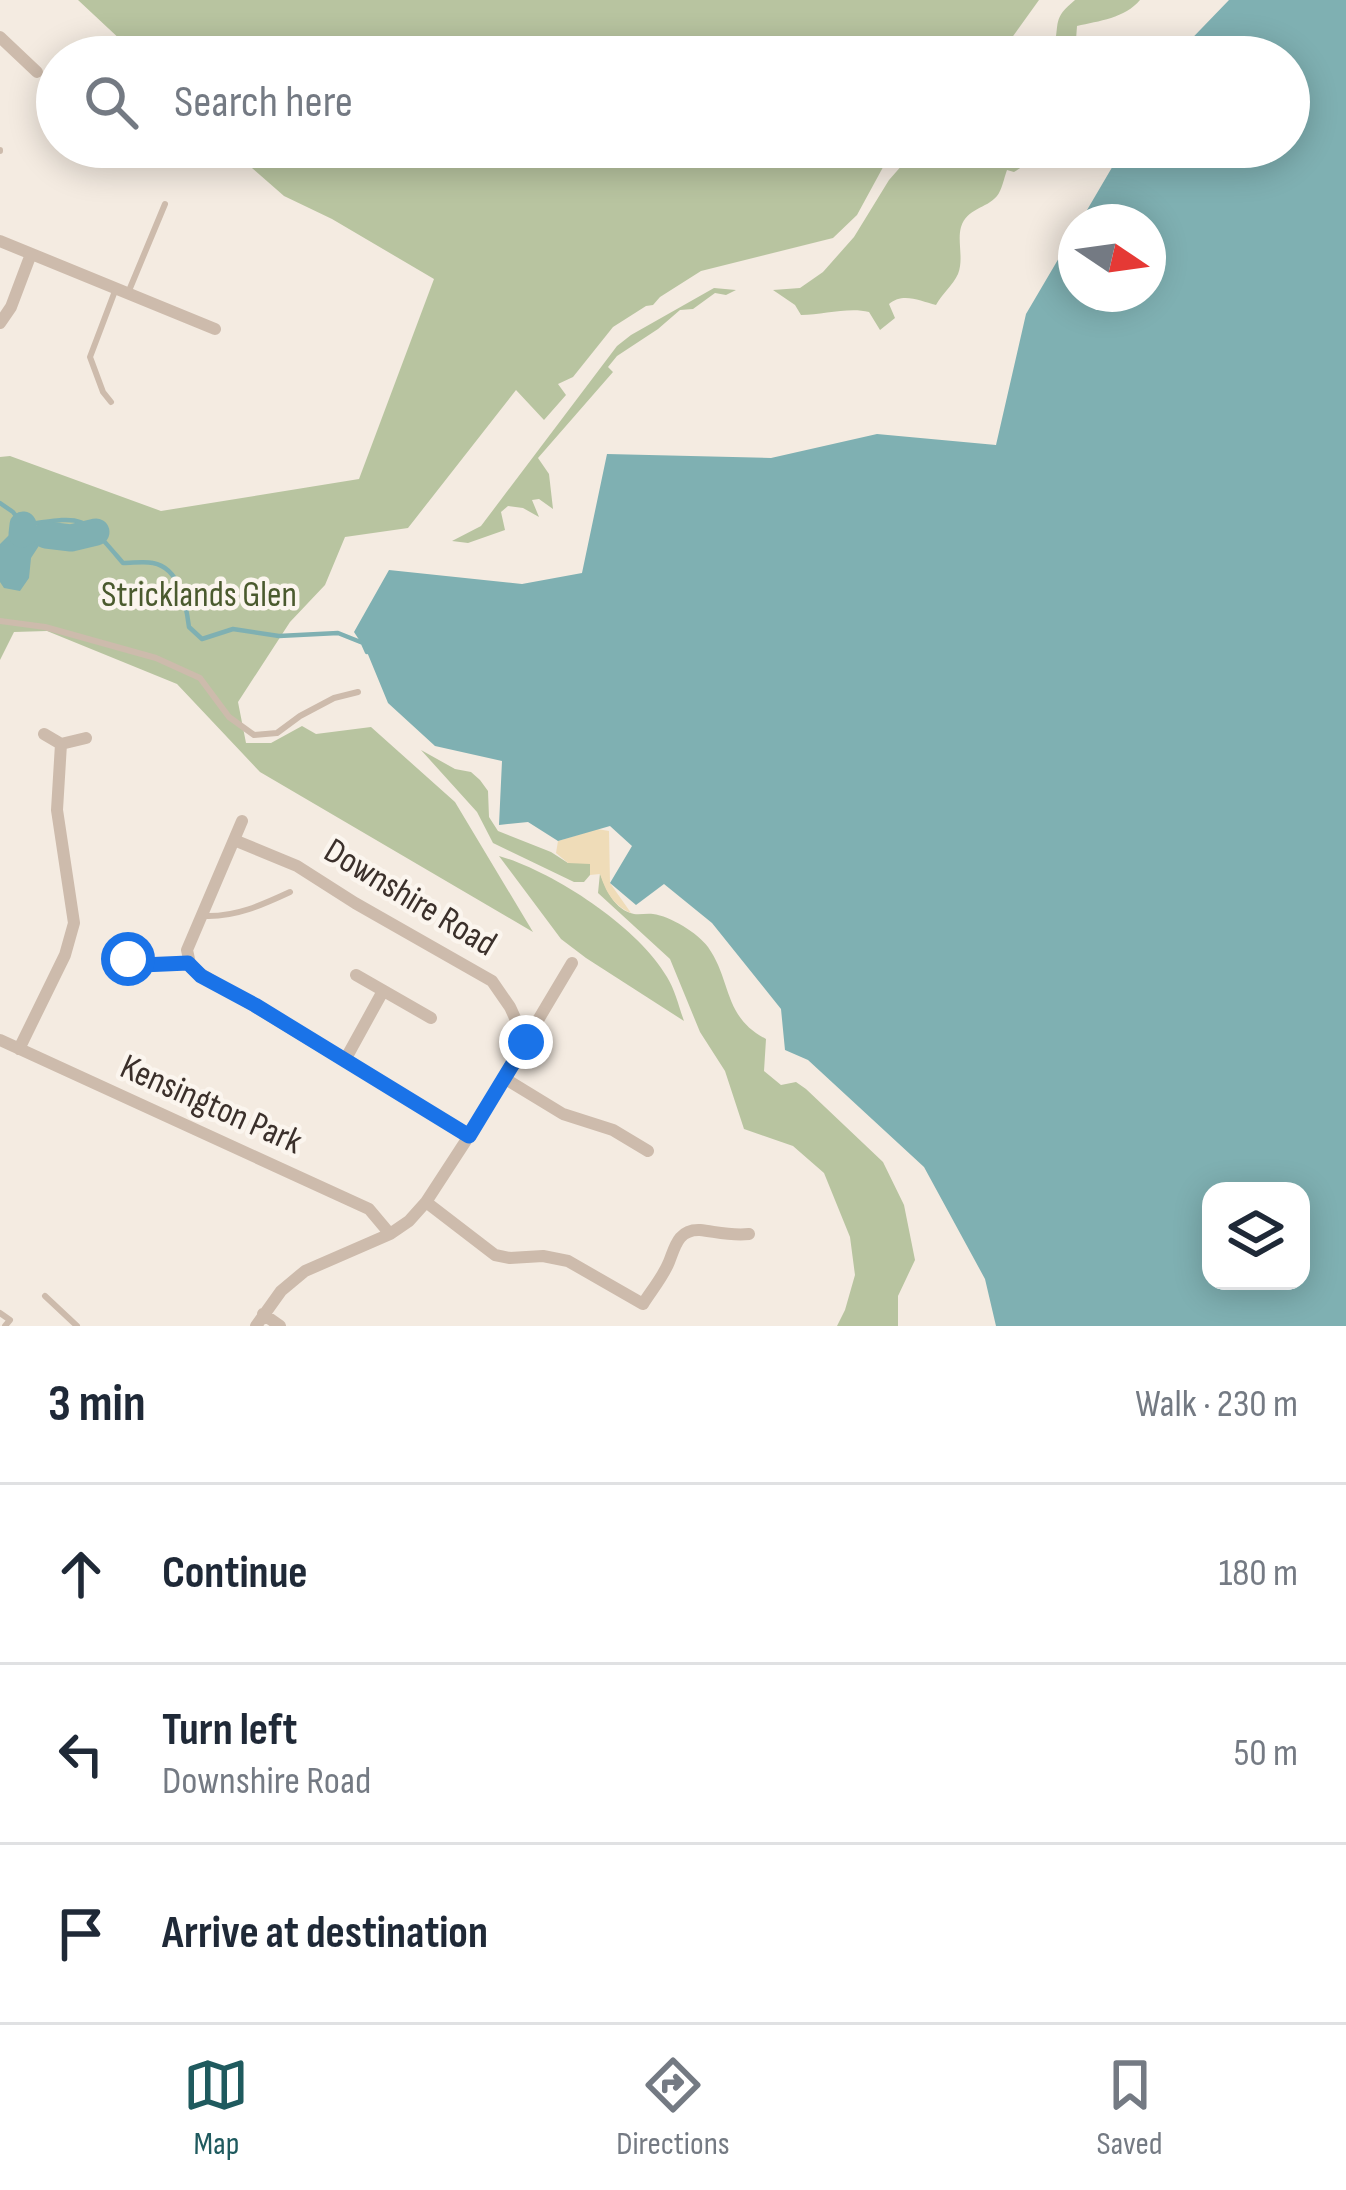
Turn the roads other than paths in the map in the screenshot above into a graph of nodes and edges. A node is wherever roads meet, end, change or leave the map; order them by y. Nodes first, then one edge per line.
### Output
1 (0, 37) edge
2 (36, 71) edge
3 (165, 204) dead end
4 (0, 241) edge
5 (32, 254) junction
6 (122, 290) junction
7 (0, 323) edge
8 (215, 329) dead end
9 (111, 403) dead end
10 (0, 621) edge
11 (358, 692) dead end
12 (44, 734) dead end
13 (86, 738) dead end
14 (61, 744) junction
15 (242, 821) dead end
16 (234, 840) junction
17 (290, 892) dead end
18 (201, 916) junction
19 (128, 959) dead end
20 (188, 963) junction
21 (572, 963) dead end
22 (356, 975) dead end
23 (383, 991) junction
24 (431, 1018) dead end
25 (0, 1040) edge
26 (526, 1042) junction
27 (20, 1049) junction
28 (345, 1060) junction
29 (504, 1078) junction
30 (469, 1136) junction
31 (648, 1151) dead end
32 (426, 1202) junction
33 (390, 1234) junction
34 (749, 1234) dead end
35 (45, 1296) dead end
36 (0, 1313) edge
37 (260, 1320) edge
38 (5, 1326) edge
39 (77, 1326) edge
40 (280, 1326) edge

1 - 2 street
3 - 6 lane
4 - 5 street
5 - 6 street
5 - 7 street
6 - 8 street
6 - 9 lane
10 - 11 lane
12 - 14 street
13 - 14 street
14 - 27 street
15 - 16 street
16 - 18 street
16 - 26 street, Downshire Road
17 - 18 lane
18 - 20 street
19 - 20 lane
20 - 28 street
21 - 26 street
22 - 23 street
23 - 24 street
23 - 28 street
25 - 27 street, Kensington Park
26 - 29 street
27 - 33 street, Kensington Park
28 - 30 street
29 - 30 street
29 - 31 street
30 - 32 street
32 - 33 street
32 - 34 street
33 - 37 street
35 - 39 lane
36 - 38 lane
37 - 40 street

